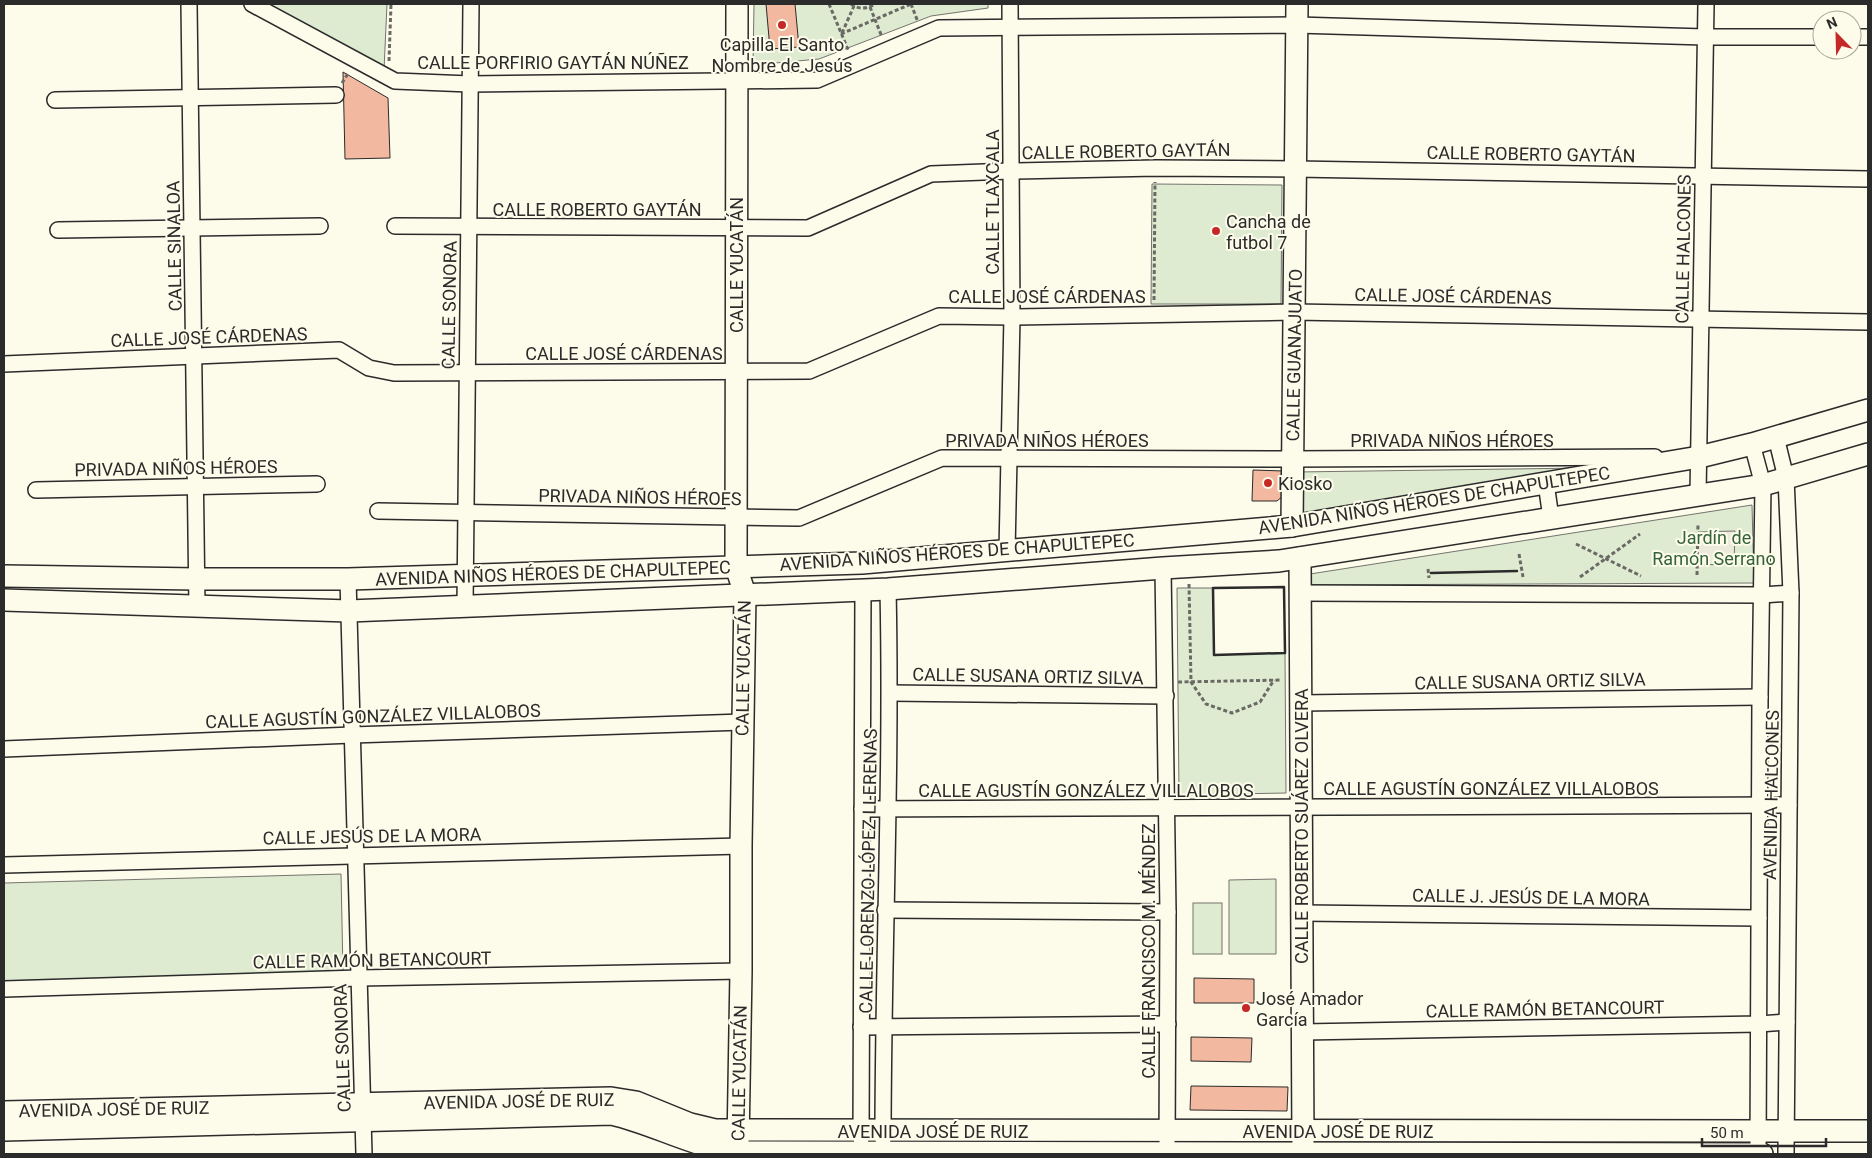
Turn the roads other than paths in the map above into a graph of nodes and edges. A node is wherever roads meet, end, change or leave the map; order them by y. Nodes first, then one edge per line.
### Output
1 (189, 4) edge
2 (252, 4) edge
3 (470, 4) edge
4 (737, 4) edge
5 (1010, 4) edge
6 (1297, 4) edge
7 (1706, 4) edge
8 (1297, 25) junction
9 (1010, 28) junction
10 (1705, 37) junction
11 (1812, 37) edge
12 (737, 80) junction
13 (470, 84) junction
14 (336, 95) road end
15 (190, 98) junction
16 (55, 100) dead end
17 (1296, 169) junction
18 (1010, 171) junction
19 (1703, 176) junction
20 (1868, 179) edge
21 (320, 226) dead end
22 (395, 226) dead end
23 (469, 227) junction
24 (192, 228) junction
25 (736, 229) junction
26 (58, 230) dead end
27 (1294, 312) junction
28 (1012, 317) junction
29 (1701, 319) junction
30 (1868, 322) edge
31 (194, 356) junction
32 (4, 364) edge
33 (467, 371) junction
34 (736, 372) junction
35 (1868, 410) edge
36 (1776, 437) junction
37 (1752, 444) junction
38 (1868, 454) edge
39 (1699, 457) junction
40 (1007, 458) junction
41 (1292, 459) junction
42 (1786, 478) junction
43 (1546, 483) junction
44 (317, 484) dead end
45 (1763, 485) junction
46 (196, 487) junction
47 (36, 490) dead end
48 (1698, 494) junction
49 (378, 511) dead end
50 (466, 513) junction
51 (736, 518) junction
52 (1551, 518) junction
53 (1292, 526) junction
54 (1007, 551) junction
55 (1300, 558) junction
56 (736, 567) junction
57 (1163, 568) junction
58 (4, 576) edge
59 (465, 576) junction
60 (348, 579) junction
61 (197, 580) junction
62 (888, 589) junction
63 (863, 590) junction
64 (1300, 593) junction
65 (1792, 593) junction
66 (745, 594) junction
67 (1762, 595) junction
68 (4, 600) edge
69 (197, 607) junction
70 (465, 607) junction
71 (349, 611) junction
72 (890, 693) junction
73 (1166, 696) junction
74 (1760, 697) junction
75 (1301, 703) junction
76 (743, 722) junction
77 (352, 735) junction
78 (4, 750) edge
79 (1789, 805) junction
80 (1760, 806) junction
81 (1301, 807) junction
82 (1166, 808) junction
83 (888, 809) junction
84 (862, 810) junction
85 (741, 846) junction
86 (356, 856) junction
87 (4, 865) edge
88 (885, 910) junction
89 (1168, 912) junction
90 (1302, 913) junction
91 (1759, 918) junction
92 (741, 971) junction
93 (359, 978) junction
94 (4, 990) edge
95 (1787, 1022) junction
96 (1168, 1024) junction
97 (1759, 1024) junction
98 (861, 1027) junction
99 (885, 1027) junction
100 (1303, 1032) junction
101 (4, 1112) edge
102 (363, 1112) junction
103 (4, 1130) edge
104 (739, 1131) junction
105 (883, 1131) junction
106 (1168, 1131) junction
107 (1303, 1131) junction
108 (1758, 1131) junction
109 (1786, 1131) junction
110 (1868, 1131) edge
111 (861, 1146) edge
112 (738, 1153) edge
113 (883, 1153) edge
114 (364, 1154) edge
115 (1167, 1154) edge
116 (1304, 1154) edge
117 (1760, 1154) edge
118 (1786, 1154) edge

1 - 15 street, CALLE SINALOA
2 - 13 street, CALLE PORFIRIO GAYTÁN NÚÑEZ
3 - 13 street, CALLE SONORA
4 - 12 street, CALLE YUCATÁN
5 - 9 street, CALLE TLAXCALA
6 - 8 street, CALLE GUANAJUATO
7 - 10 street, CALLE HALCONES
8 - 9 street, CALLE PORFIRIO GAYTÁN NÚÑEZ
8 - 10 street, CALLE PORFIRIO GAYTÁN NÚÑEZ
8 - 17 street, CALLE GUANAJUATO
9 - 12 street, CALLE PORFIRIO GAYTÁN NÚÑEZ
9 - 18 street, CALLE TLAXCALA
10 - 11 street, CALLE PORFIRIO GAYTÁN NÚÑEZ
10 - 19 street, CALLE HALCONES
12 - 13 street, CALLE PORFIRIO GAYTÁN NÚÑEZ
12 - 25 street, CALLE YUCATÁN
13 - 23 street, CALLE SONORA
14 - 15 street
15 - 16 street
15 - 24 street, CALLE SINALOA
17 - 18 street, CALLE ROBERTO GAYTÁN
17 - 19 street, CALLE ROBERTO GAYTÁN
17 - 27 street, CALLE GUANAJUATO
18 - 25 street, CALLE ROBERTO GAYTÁN
18 - 28 street, CALLE TLAXCALA
19 - 20 street, CALLE ROBERTO GAYTÁN
19 - 29 street, CALLE HALCONES
21 - 24 street
22 - 23 street, CALLE ROBERTO GAYTÁN
23 - 25 street, CALLE ROBERTO GAYTÁN
23 - 33 street, CALLE SONORA
24 - 26 street
24 - 31 street, CALLE SINALOA
25 - 34 street, CALLE YUCATÁN
27 - 28 street, CALLE JOSÉ CÁRDENAS
27 - 29 street, CALLE JOSÉ CÁRDENAS
27 - 41 street, CALLE GUANAJUATO
28 - 34 street, CALLE JOSÉ CÁRDENAS
28 - 40 street, CALLE TLAXCALA
29 - 30 street, CALLE JOSÉ CÁRDENAS
29 - 39 street, CALLE HALCONES
31 - 32 street, CALLE JOSÉ CÁRDENAS
31 - 33 street, CALLE JOSÉ CÁRDENAS
31 - 46 street, CALLE SINALOA
33 - 34 street, CALLE JOSÉ CÁRDENAS
33 - 50 street, CALLE SONORA
34 - 51 street, CALLE YUCATÁN
35 - 36 street, AVENIDA NIÑOS HÉROES DE CHAPULTEPEC
36 - 37 street, AVENIDA NIÑOS HÉROES DE CHAPULTEPEC
36 - 42 street, AVENIDA HALCONES
37 - 39 street, AVENIDA NIÑOS HÉROES DE CHAPULTEPEC
37 - 45 street, AVENIDA HALCONES
38 - 42 street, AVENIDA NIÑOS HÉROES DE CHAPULTEPEC
39 - 41 street, PRIVADA NIÑOS HÉROES
39 - 43 street, AVENIDA NIÑOS HÉROES DE CHAPULTEPEC
39 - 48 street, CALLE HALCONES
40 - 41 street, PRIVADA NIÑOS HÉROES
40 - 51 street, PRIVADA NIÑOS HÉROES
40 - 54 street, CALLE TLAXCALA
41 - 53 street, CALLE GUANAJUATO
42 - 45 street, AVENIDA NIÑOS HÉROES DE CHAPULTEPEC
42 - 65 street, AVENIDA HALCONES
43 - 52 street
43 - 53 street, AVENIDA NIÑOS HÉROES DE CHAPULTEPEC
44 - 46 street, PRIVADA NIÑOS HÉROES
45 - 48 street, AVENIDA NIÑOS HÉROES DE CHAPULTEPEC
45 - 67 street, AVENIDA HALCONES
46 - 47 street, PRIVADA NIÑOS HÉROES
46 - 61 street, CALLE SINALOA
48 - 52 street, AVENIDA NIÑOS HÉROES DE CHAPULTEPEC
49 - 50 street, PRIVADA NIÑOS HÉROES
50 - 51 street, PRIVADA NIÑOS HÉROES
50 - 59 street, CALLE SONORA
51 - 56 street, CALLE YUCATÁN
52 - 55 street, AVENIDA NIÑOS HÉROES DE CHAPULTEPEC
53 - 54 street, AVENIDA NIÑOS HÉROES DE CHAPULTEPEC
54 - 56 street, AVENIDA NIÑOS HÉROES DE CHAPULTEPEC
55 - 57 street, AVENIDA NIÑOS HÉROES DE CHAPULTEPEC
55 - 64 street, CALLE ROBERTO SUÁREZ OLVERA
56 - 59 street, AVENIDA NIÑOS HÉROES DE CHAPULTEPEC
56 - 66 street, CALLE YUCATÁN
57 - 62 street, AVENIDA NIÑOS HÉROES DE CHAPULTEPEC
57 - 73 street, CALLE FRANCISCO M. MÉNDEZ
58 - 61 street, AVENIDA NIÑOS HÉROES DE CHAPULTEPEC
59 - 60 street, AVENIDA NIÑOS HÉROES DE CHAPULTEPEC
59 - 70 street, CALLE SONORA
60 - 61 street, AVENIDA NIÑOS HÉROES DE CHAPULTEPEC
60 - 71 street, CALLE SONORA
61 - 69 street, CALLE SINALOA
62 - 63 street, AVENIDA NIÑOS HÉROES DE CHAPULTEPEC
62 - 72 street, CALLE LORENZO LÓPEZ LLERENAS
63 - 66 street, AVENIDA NIÑOS HÉROES DE CHAPULTEPEC
63 - 84 street, CALLE LORENZO LÓPEZ LLERENAS
64 - 67 street
64 - 75 street, CALLE ROBERTO SUÁREZ OLVERA
65 - 67 street
65 - 79 street, AVENIDA HALCONES
66 - 70 street, AVENIDA NIÑOS HÉROES DE CHAPULTEPEC
66 - 76 street, CALLE YUCATÁN
67 - 74 street, AVENIDA HALCONES
68 - 69 street, AVENIDA NIÑOS HÉROES DE CHAPULTEPEC
69 - 71 street, AVENIDA NIÑOS HÉROES DE CHAPULTEPEC
70 - 71 street, AVENIDA NIÑOS HÉROES DE CHAPULTEPEC
71 - 77 street, CALLE SONORA
72 - 73 street, CALLE SUSANA ORTIZ SILVA
72 - 83 street, CALLE LORENZO LÓPEZ LLERENAS
73 - 82 street, CALLE FRANCISCO M. MÉNDEZ
74 - 75 street, CALLE SUSANA ORTIZ SILVA
74 - 80 street, AVENIDA HALCONES
75 - 81 street, CALLE ROBERTO SUÁREZ OLVERA
76 - 77 street, CALLE AGUSTÍN GONZÁLEZ VILLALOBOS
76 - 85 street, CALLE YUCATÁN
77 - 78 street, CALLE AGUSTÍN GONZÁLEZ VILLALOBOS
77 - 86 street, CALLE SONORA
79 - 80 street, CALLE AGUSTÍN GONZÁLEZ VILLALOBOS
79 - 95 street, AVENIDA HALCONES
80 - 81 street, CALLE AGUSTÍN GONZÁLEZ VILLALOBOS
80 - 91 street, AVENIDA HALCONES
81 - 82 street, CALLE AGUSTÍN GONZÁLEZ VILLALOBOS
81 - 90 street, CALLE ROBERTO SUÁREZ OLVERA
82 - 83 street, CALLE AGUSTÍN GONZÁLEZ VILLALOBOS
82 - 89 street, CALLE FRANCISCO M. MÉNDEZ
83 - 84 street, CALLE AGUSTÍN GONZÁLEZ VILLALOBOS
83 - 88 street, CALLE LORENZO LÓPEZ LLERENAS
84 - 98 street, CALLE LORENZO LÓPEZ LLERENAS
85 - 86 street, CALLE JESÚS DE LA MORA
85 - 92 street, CALLE YUCATÁN
86 - 87 street, CALLE JESÚS DE LA MORA
86 - 93 street, CALLE SONORA
88 - 89 street
88 - 99 street, CALLE LORENZO LÓPEZ LLERENAS
89 - 96 street, CALLE FRANCISCO M. MÉNDEZ
90 - 91 street, CALLE J. JESÚS DE LA MORA
90 - 100 street, CALLE ROBERTO SUÁREZ OLVERA
91 - 97 street, AVENIDA HALCONES
92 - 93 street, CALLE RAMÓN BETANCOURT
92 - 104 street, CALLE YUCATÁN
93 - 94 street, CALLE RAMÓN BETANCOURT
93 - 102 street, CALLE SONORA
95 - 97 street, CALLE RAMÓN BETANCOURT
95 - 109 street, AVENIDA HALCONES
96 - 99 street
96 - 106 street, CALLE FRANCISCO M. MÉNDEZ
97 - 100 street, CALLE RAMÓN BETANCOURT
97 - 108 street, AVENIDA HALCONES
98 - 99 street
98 - 111 street, CALLE LORENZO LÓPEZ LLERENAS
99 - 105 street, CALLE LORENZO LÓPEZ LLERENAS
100 - 107 street, CALLE ROBERTO SUÁREZ OLVERA
101 - 102 street, AVENIDA JOSÉ DE RUIZ
102 - 103 street, AVENIDA JOSÉ DE RUIZ
102 - 104 street, AVENIDA JOSÉ DE RUIZ
102 - 112 street, AVENIDA JOSÉ DE RUIZ
102 - 114 street, CALLE SONORA
104 - 111 street, AVENIDA JOSÉ DE RUIZ
104 - 112 street, CALLE YUCATÁN
105 - 106 street, AVENIDA JOSÉ DE RUIZ
105 - 111 street, AVENIDA JOSÉ DE RUIZ
105 - 113 street, CALLE LORENZO LÓPEZ LLERENAS
106 - 107 street, AVENIDA JOSÉ DE RUIZ
106 - 115 street, CALLE FRANCISCO M. MÉNDEZ
107 - 108 street, AVENIDA JOSÉ DE RUIZ
107 - 116 street, CALLE ROBERTO SUÁREZ OLVERA
108 - 109 street, AVENIDA JOSÉ DE RUIZ
108 - 117 street, AVENIDA HALCONES
109 - 110 street, AVENIDA JOSÉ DE RUIZ
109 - 118 street, AVENIDA HALCONES
111 - 112 street, AVENIDA JOSÉ DE RUIZ
111 - 113 street, AVENIDA JOSÉ DE RUIZ
113 - 115 street, AVENIDA JOSÉ DE RUIZ
115 - 116 street, AVENIDA JOSÉ DE RUIZ
116 - 117 street, AVENIDA JOSÉ DE RUIZ

